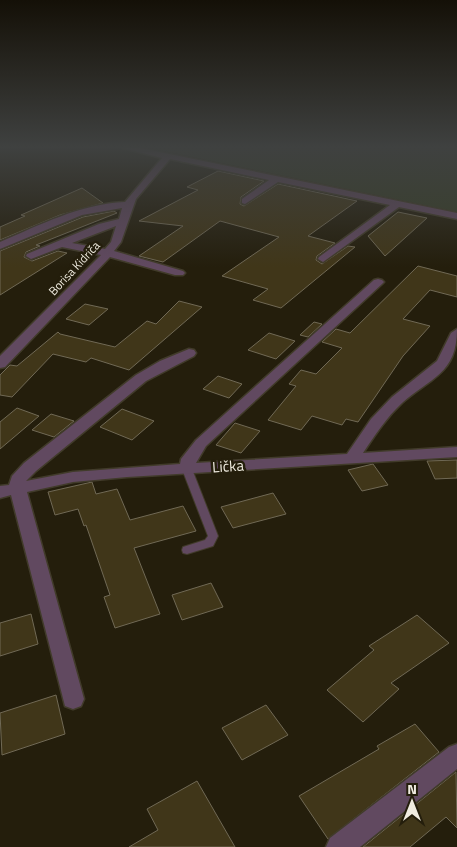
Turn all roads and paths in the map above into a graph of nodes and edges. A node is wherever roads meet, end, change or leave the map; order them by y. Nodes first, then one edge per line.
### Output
1 (142, 188) edge
2 (264, 188) edge
3 (317, 188) edge
4 (245, 201) dead end
5 (397, 204) junction
6 (128, 205) junction
7 (457, 216) edge
8 (124, 222) junction
9 (62, 244) junction
10 (0, 246) edge
11 (108, 253) junction
12 (31, 256) dead end
13 (323, 259) dead end
14 (178, 273) dead end
15 (378, 282) dead end
16 (457, 333) edge
17 (189, 353) dead end
18 (0, 364) edge
19 (457, 452) edge
20 (351, 458) junction
21 (187, 469) junction
22 (8, 489) edge
23 (187, 550) dead end
24 (73, 699) dead end
25 (457, 755) edge
26 (339, 847) edge

1 - 6 street, Borisa Kidriča
2 - 4 street
3 - 5 street
5 - 7 street
5 - 13 street
6 - 8 street, Borisa Kidriča
6 - 10 street
8 - 9 street
8 - 11 street, Borisa Kidriča
9 - 11 street
9 - 12 street
11 - 14 street
11 - 18 street, Borisa Kidriča
15 - 21 street
16 - 20 street
17 - 22 street
19 - 20 street, Lička
20 - 21 street, Lička
21 - 22 street, Lička
21 - 23 lane
22 - 24 street
25 - 26 street

